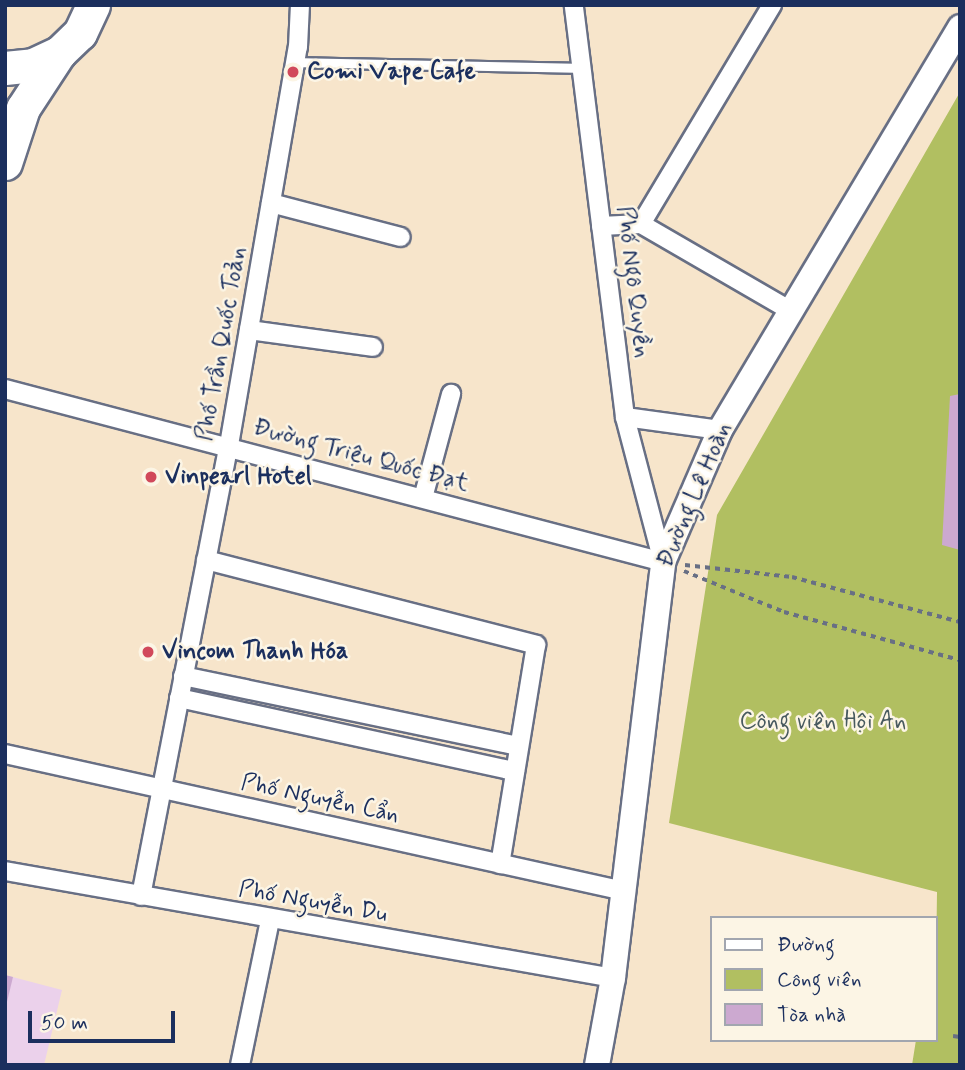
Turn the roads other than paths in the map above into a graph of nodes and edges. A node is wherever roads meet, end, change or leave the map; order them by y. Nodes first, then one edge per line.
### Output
1 (93, 5) edge
2 (300, 5) edge
3 (574, 5) edge
4 (772, 5) edge
5 (960, 27) edge
6 (59, 53) junction
7 (295, 62) junction
8 (5, 68) edge
9 (582, 68) junction
10 (5, 163) edge
11 (271, 203) junction
12 (641, 224) junction
13 (601, 226) junction
14 (401, 237) dead end
15 (791, 311) junction
16 (249, 330) junction
17 (373, 347) dead end
18 (5, 389) edge
19 (451, 394) dead end
20 (625, 416) junction
21 (720, 430) junction
22 (229, 445) junction
23 (423, 498) junction
24 (206, 560) junction
25 (663, 562) junction
26 (183, 676) junction
27 (179, 698) junction
28 (519, 746) junction
29 (5, 754) edge
30 (515, 771) junction
31 (161, 789) junction
32 (500, 864) junction
33 (5, 871) edge
34 (624, 891) junction
35 (141, 896) junction
36 (270, 920) junction
37 (613, 978) junction
38 (240, 1065) edge
39 (597, 1065) edge

1 - 6 highway
2 - 7 street, Phố Trần Quốc Toản
3 - 9 street, Phố Ngô Quyền
4 - 12 street
5 - 15 street, Đường Lê Hoàn
6 - 8 highway
6 - 10 highway
7 - 9 lane
7 - 11 street, Phố Trần Quốc Toản
9 - 13 street, Phố Ngô Quyền
11 - 14 street
11 - 16 street, Phố Trần Quốc Toản
12 - 13 street
12 - 15 street
13 - 20 street, Phố Ngô Quyền
15 - 21 street, Đường Lê Hoàn
16 - 17 street
16 - 22 street, Phố Trần Quốc Toản
18 - 22 street, Đường Triệu Quốc Đạt
19 - 23 street
20 - 21 street
20 - 25 street, Phố Ngô Quyền
21 - 25 street, Đường Lê Hoàn
22 - 23 street, Đường Triệu Quốc Đạt
22 - 24 street, Phố Trần Quốc Toản
23 - 25 street, Đường Triệu Quốc Đạt
24 - 26 street, Phố Trần Quốc Toản
24 - 28 street
25 - 34 street, Đường Lê Hoàn
26 - 27 street, Phố Trần Quốc Toản
26 - 28 street
27 - 30 street
27 - 31 street, Phố Trần Quốc Toản
28 - 30 street
29 - 31 street, Phố Nguyễn Cẩn
30 - 32 street
31 - 32 street, Phố Nguyễn Cẩn
31 - 35 street, Phố Trần Quốc Toản
32 - 34 street, Phố Nguyễn Cẩn
33 - 35 street, Phố Nguyễn Du
34 - 37 street, Đường Lê Hoàn
35 - 36 street, Phố Nguyễn Du
36 - 37 street, Phố Nguyễn Du
36 - 38 street
37 - 39 street, Đường Lê Hoàn

